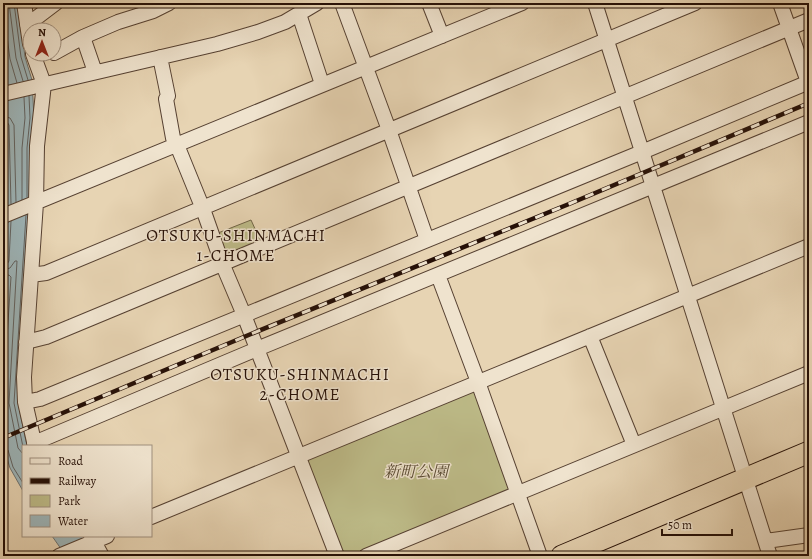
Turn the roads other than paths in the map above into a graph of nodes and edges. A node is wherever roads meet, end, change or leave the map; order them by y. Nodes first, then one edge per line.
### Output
1 (24, 3) edge
2 (56, 3) edge
3 (169, 3) edge
4 (317, 3) edge
5 (342, 3) edge
6 (429, 3) edge
7 (522, 3) edge
8 (595, 3) edge
9 (695, 3) edge
10 (780, 3) edge
11 (299, 14) junction
12 (809, 20) edge
13 (27, 22) edge
14 (31, 22) edge
15 (790, 29) junction
16 (442, 36) junction
17 (83, 37) junction
18 (606, 39) junction
19 (62, 48) edge
20 (160, 56) junction
21 (36, 62) edge
22 (365, 67) junction
23 (95, 72) junction
24 (809, 82) edge
25 (44, 84) junction
26 (322, 84) junction
27 (3, 94) edge
28 (624, 97) junction
29 (809, 122) edge
30 (389, 130) junction
31 (177, 145) junction
32 (642, 152) junction
33 (652, 186) junction
34 (408, 188) junction
35 (36, 203) junction
36 (203, 209) junction
37 (3, 216) edge
38 (427, 240) junction
39 (809, 246) edge
40 (222, 263) junction
41 (31, 275) junction
42 (438, 275) junction
43 (689, 296) junction
44 (244, 315) junction
45 (590, 336) junction
46 (26, 342) junction
47 (257, 349) junction
48 (809, 373) edge
49 (478, 382) junction
50 (25, 402) junction
51 (724, 408) junction
52 (35, 444) edge
53 (634, 445) junction
54 (809, 452) edge
55 (298, 457) junction
56 (746, 478) junction
57 (517, 493) junction
58 (152, 518) edge
59 (809, 535) edge
60 (98, 538) edge
61 (766, 541) junction
62 (60, 556) edge
63 (102, 556) edge
64 (337, 556) edge
65 (366, 556) edge
66 (540, 556) edge
67 (562, 556) edge
68 (770, 556) edge

1 - 13 street
2 - 14 street
3 - 17 street
4 - 11 street
5 - 22 street
6 - 16 street
7 - 16 street
8 - 18 street
9 - 18 street
10 - 15 street
11 - 20 street
11 - 26 street
12 - 15 street
15 - 24 street
15 - 28 street
16 - 22 street
17 - 19 street
17 - 23 street
18 - 28 street
18 - 30 street
20 - 23 street
20 - 31 street
21 - 25 street
22 - 26 street
22 - 30 street
23 - 25 street
24 - 32 street
25 - 27 street
25 - 35 street
26 - 31 street
28 - 32 street
28 - 34 street
29 - 33 street
30 - 34 street
30 - 36 street
31 - 35 street
31 - 36 street
32 - 33 street
32 - 38 street
33 - 42 street
33 - 43 street
34 - 38 street
34 - 40 street
35 - 37 street
35 - 41 street
36 - 40 street
36 - 41 street
38 - 44 street
39 - 43 street
40 - 44 street
40 - 46 street
41 - 46 street
42 - 47 street
42 - 49 street
43 - 45 street
43 - 51 street
44 - 47 street
44 - 50 street
45 - 49 street
45 - 53 street
46 - 50 street
47 - 52 street
47 - 55 street
48 - 51 street
49 - 55 street
49 - 57 street
50 - 52 street
51 - 53 street
51 - 56 street
53 - 57 street
54 - 56 highway
55 - 58 street
55 - 64 street
56 - 61 street
56 - 67 highway
57 - 65 street
57 - 66 street
59 - 61 street
60 - 62 street
60 - 63 street
61 - 68 street

